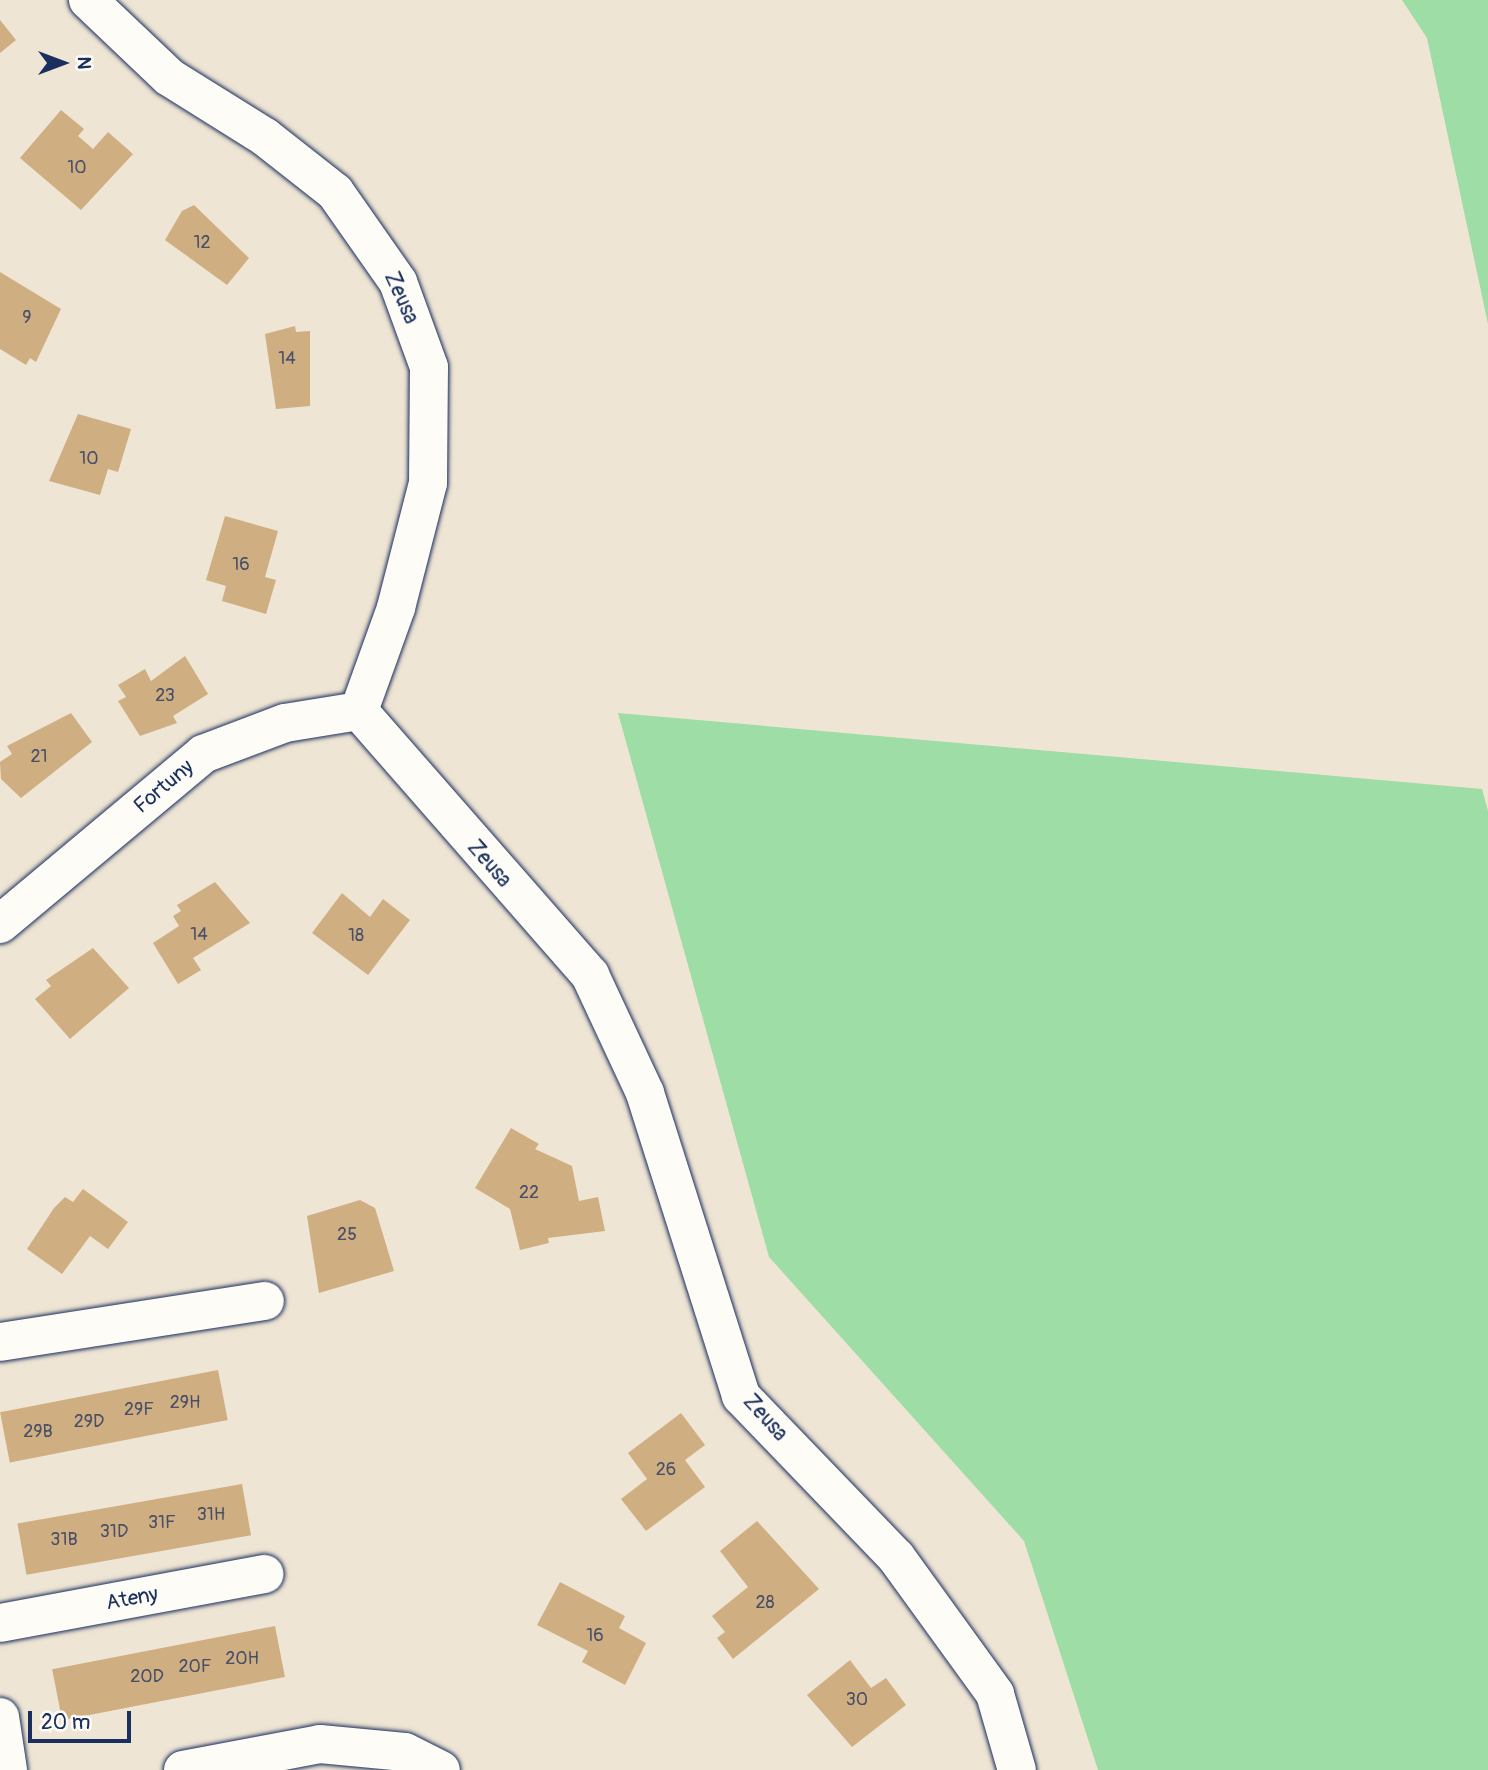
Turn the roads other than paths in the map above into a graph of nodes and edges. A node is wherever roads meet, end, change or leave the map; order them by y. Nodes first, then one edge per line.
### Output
1 (88, 0) edge
2 (359, 711) junction
3 (0, 923) edge
4 (265, 1301) dead end
5 (0, 1342) edge
6 (264, 1574) dead end
7 (0, 1623) edge
8 (0, 1717) edge
9 (8, 1770) edge
10 (183, 1770) edge
11 (441, 1770) edge
12 (1017, 1770) edge

1 - 2 street, Zeusa
2 - 3 street, Fortuny
2 - 12 street, Zeusa
4 - 5 street
6 - 7 street, Ateny
8 - 9 street
10 - 11 street

